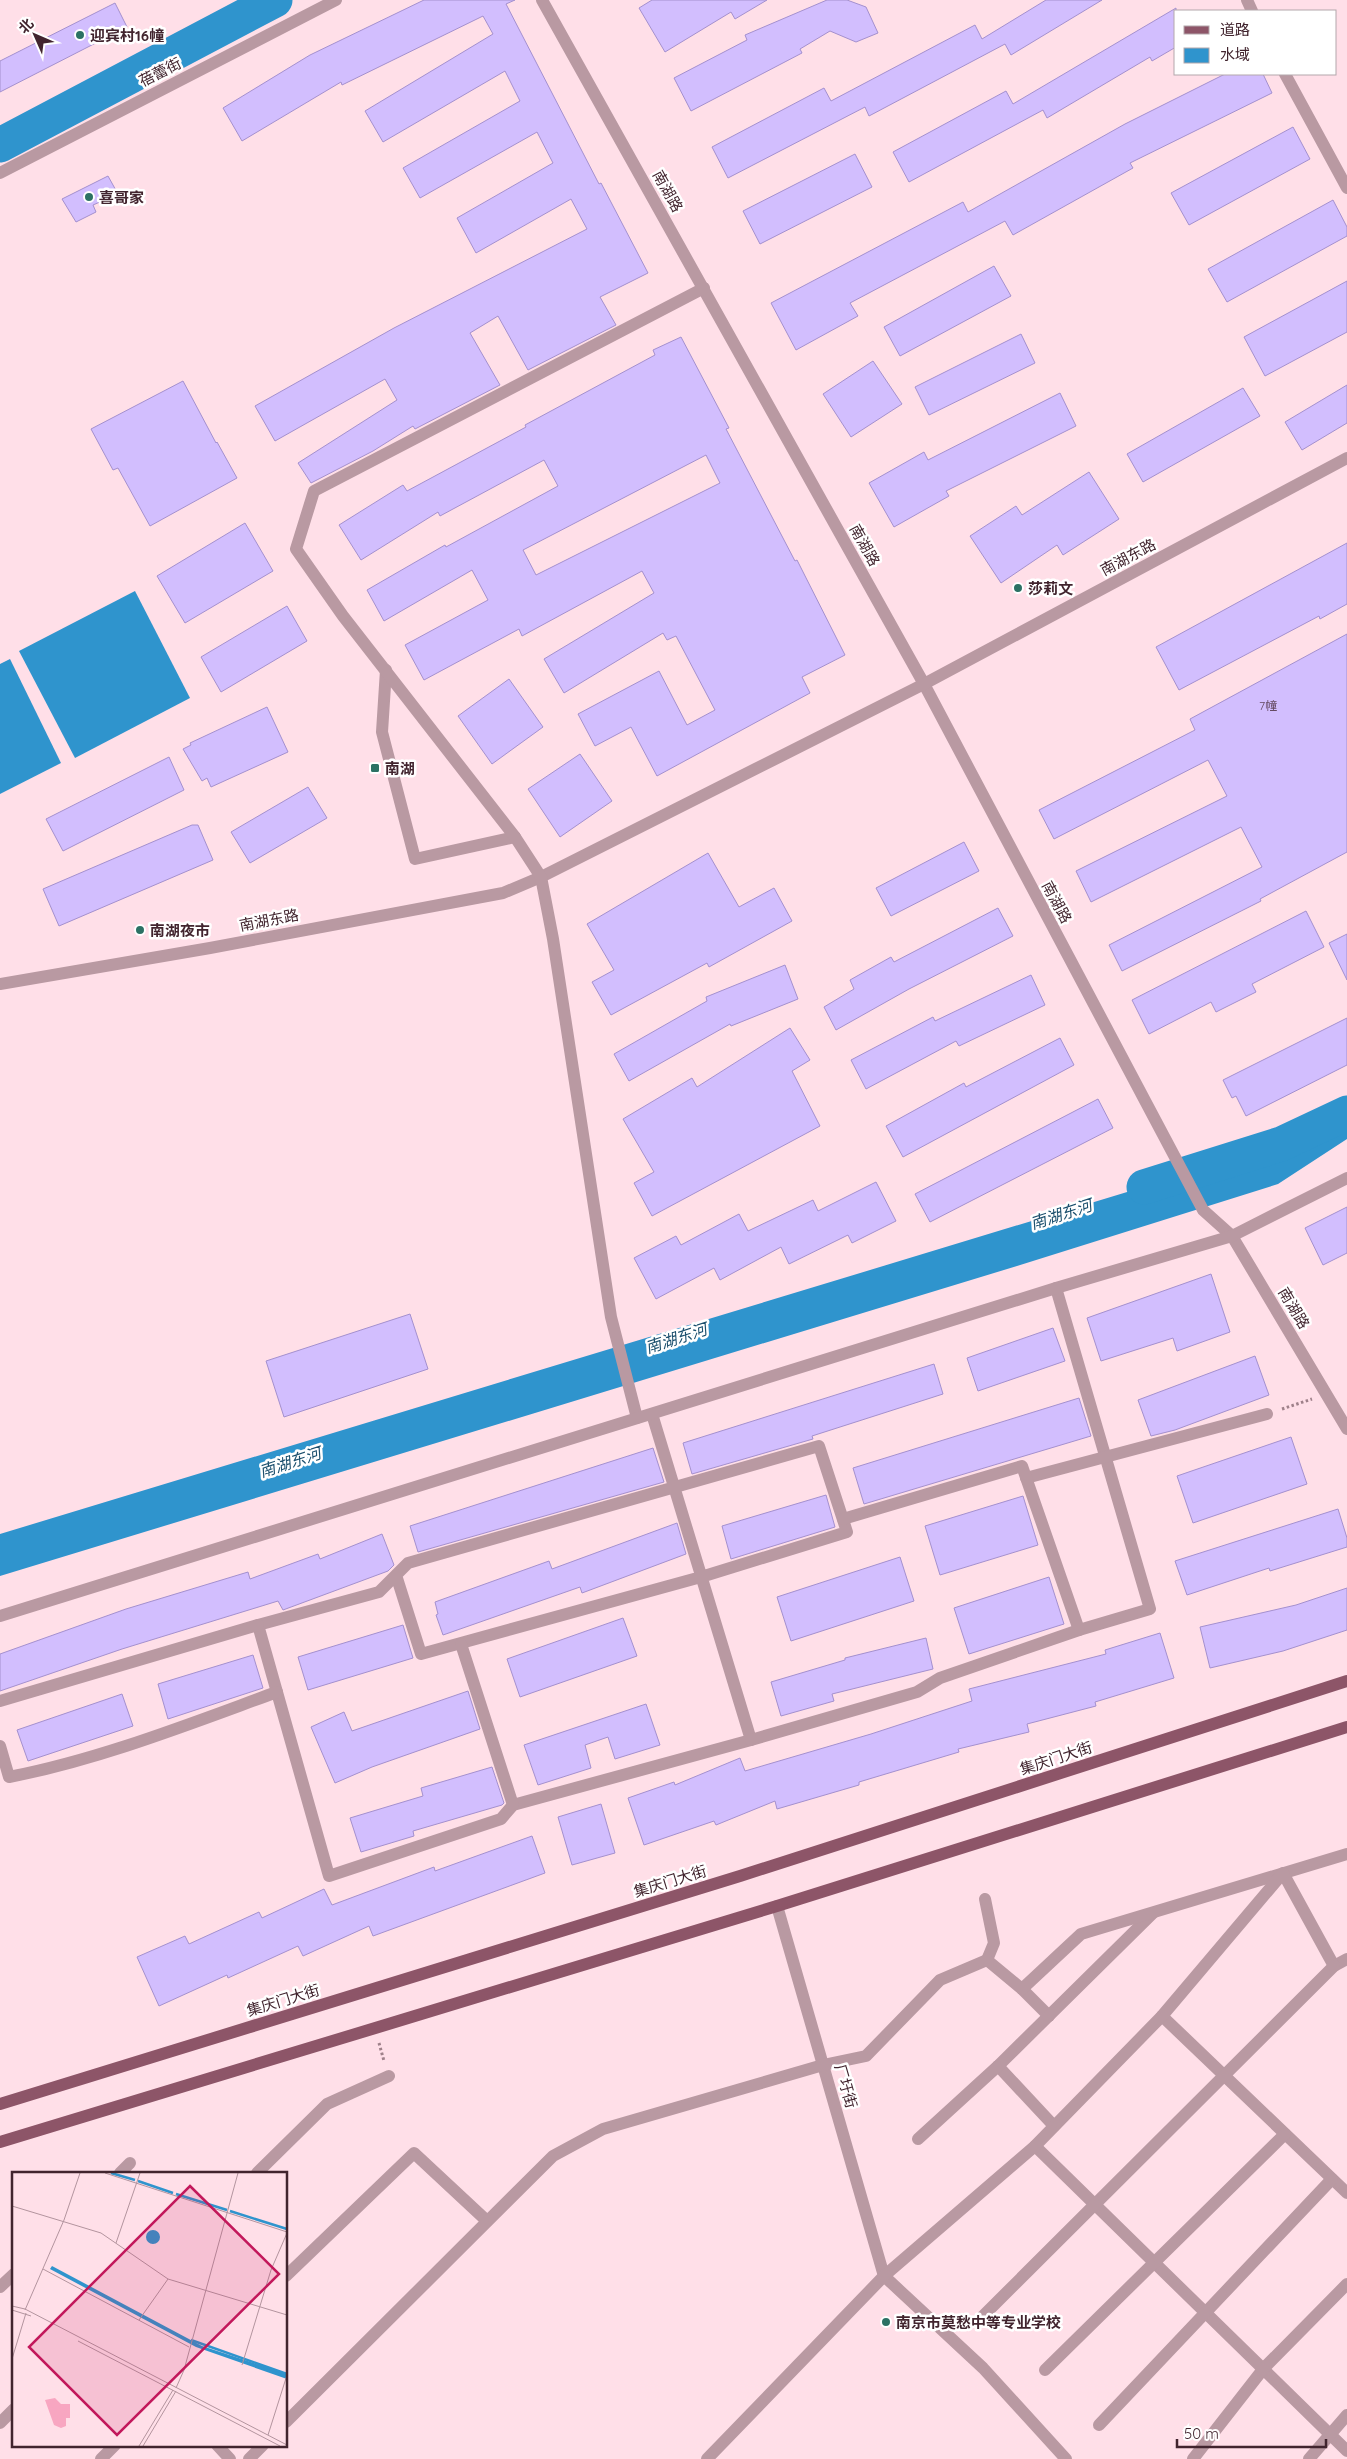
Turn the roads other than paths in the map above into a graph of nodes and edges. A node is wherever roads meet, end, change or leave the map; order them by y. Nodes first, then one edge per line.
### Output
1 (336, 0) edge
2 (542, 0) edge
3 (1285, 75) edge
4 (0, 173) edge
5 (1347, 188) edge
6 (704, 288) junction
7 (1347, 458) edge
8 (386, 670) junction
9 (924, 684) junction
10 (515, 836) junction
11 (542, 877) junction
12 (0, 984) edge
13 (1347, 1178) edge
14 (1232, 1236) junction
15 (1056, 1288) junction
16 (652, 1414) junction
17 (1267, 1414) road end
18 (637, 1418) junction
19 (1347, 1429) edge
20 (1105, 1456) junction
21 (1026, 1478) junction
22 (674, 1487) junction
23 (843, 1519) junction
24 (396, 1575) junction
25 (701, 1577) junction
26 (0, 1616) edge
27 (258, 1625) junction
28 (1079, 1630) junction
29 (461, 1644) junction
30 (1347, 1681) edge
31 (277, 1692) junction
32 (0, 1701) edge
33 (1347, 1727) edge
34 (751, 1740) junction
35 (0, 1746) edge
36 (4, 1778) edge
37 (513, 1805) junction
38 (1347, 1854) edge
39 (1284, 1873) junction
40 (985, 1899) dead end
41 (777, 1906) junction
42 (1155, 1912) junction
43 (1347, 1959) edge
44 (987, 1960) junction
45 (1334, 1966) junction
46 (1022, 1989) junction
47 (1049, 2016) junction
48 (1162, 2016) junction
49 (823, 2065) junction
50 (998, 2066) junction
51 (1224, 2075) junction
52 (389, 2076) road end
53 (0, 2104) edge
54 (1054, 2126) junction
55 (1285, 2134) junction
56 (918, 2139) dead end
57 (0, 2142) edge
58 (1035, 2146) junction
59 (130, 2163) dead end
60 (121, 2172) edge
61 (258, 2172) edge
62 (1332, 2179) junction
63 (1347, 2193) edge
64 (1095, 2204) junction
65 (488, 2221) junction
66 (1155, 2262) junction
67 (288, 2274) edge
68 (12, 2276) edge
69 (884, 2276) junction
70 (1347, 2284) edge
71 (0, 2287) edge
72 (1206, 2312) junction
73 (983, 2316) dead end
74 (1264, 2368) junction
75 (1046, 2370) dead end
76 (12, 2411) edge
77 (1347, 2415) edge
78 (288, 2420) edge
79 (0, 2423) edge
80 (1099, 2425) dead end
81 (1330, 2434) junction
82 (113, 2446) edge
83 (217, 2446) edge
84 (262, 2446) edge
85 (1347, 2451) edge
86 (101, 2459) edge
87 (230, 2459) edge
88 (249, 2459) edge
89 (707, 2459) edge
90 (1066, 2459) edge
91 (1193, 2459) edge
92 (1309, 2459) edge

1 - 4 street, 蓓蕾街
2 - 6 street, 南湖路
3 - 5 street
6 - 8 street
6 - 9 street, 南湖路
7 - 9 street, 南湖东路
8 - 10 street
8 - 10 street
9 - 11 street, 南湖东路
9 - 14 street, 南湖路
10 - 11 street
11 - 12 street, 南湖东路
11 - 18 street
13 - 14 street
14 - 15 street
14 - 19 street, 南湖路
15 - 16 street
15 - 20 street
16 - 18 street
16 - 22 street
17 - 20 street
18 - 26 street
20 - 21 street
20 - 28 street
21 - 23 street
21 - 28 street
22 - 23 street
22 - 24 street
22 - 25 street
23 - 25 street
24 - 27 street
24 - 29 street
25 - 29 street
25 - 34 street
27 - 31 street
27 - 32 street
28 - 34 street
29 - 37 street
30 - 53 main road, 集庆门大街
31 - 36 street
31 - 37 street
33 - 41 main road
34 - 37 street
35 - 36 street
38 - 39 street
39 - 42 street
39 - 45 street
39 - 48 street
40 - 44 street
41 - 49 street, 厂圩街
41 - 57 main road
42 - 46 street
42 - 47 street
43 - 45 street
44 - 46 street
44 - 49 street
45 - 51 street
46 - 47 street
47 - 50 street
48 - 51 street
48 - 54 street
49 - 65 street
49 - 69 street, 厂圩街
50 - 54 street
50 - 56 street
51 - 55 street
51 - 64 street
52 - 61 street
54 - 58 street
55 - 62 street
55 - 66 street
58 - 64 street
58 - 69 street
59 - 60 street
62 - 63 street
62 - 72 street
64 - 66 street
64 - 73 street
65 - 67 street
65 - 78 street
66 - 72 street
66 - 75 street
68 - 71 street
69 - 89 street
69 - 90 street
70 - 74 street
72 - 74 street
72 - 80 street
74 - 81 street
74 - 91 street
76 - 79 street
77 - 81 street
81 - 85 street
81 - 92 street
82 - 86 street
83 - 87 street
84 - 88 street

